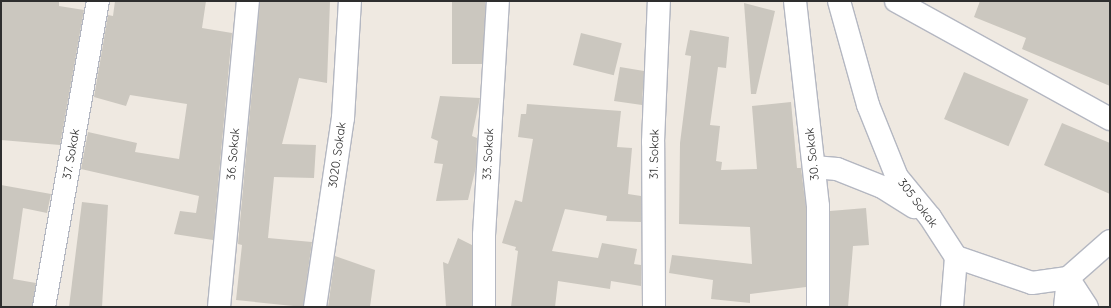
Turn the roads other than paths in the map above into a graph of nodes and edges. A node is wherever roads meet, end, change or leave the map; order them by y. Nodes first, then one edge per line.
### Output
1 (98, 1) edge
2 (248, 1) edge
3 (350, 1) edge
4 (498, 1) edge
5 (659, 1) edge
6 (795, 1) edge
7 (839, 1) edge
8 (896, 1) edge
9 (1110, 118) edge
10 (814, 167) junction
11 (930, 217) junction
12 (1110, 241) edge
13 (956, 257) junction
14 (1068, 278) junction
15 (44, 307) edge
16 (219, 307) edge
17 (315, 307) edge
18 (484, 307) edge
19 (654, 307) edge
20 (818, 307) edge
21 (952, 307) edge
22 (1065, 307) edge
23 (1087, 307) edge

1 - 15 street, 37. Sokak
2 - 16 street, 36. Sokak
3 - 17 street, 3020. Sokak
4 - 18 street, 33. Sokak
5 - 19 street, 31. Sokak
6 - 10 street, 30. Sokak
7 - 11 street, 305 Sokak
8 - 9 street
10 - 11 street
10 - 20 street, 30. Sokak
11 - 13 street, 305 Sokak
12 - 14 street
13 - 14 street
13 - 21 street
14 - 22 street
14 - 23 street

